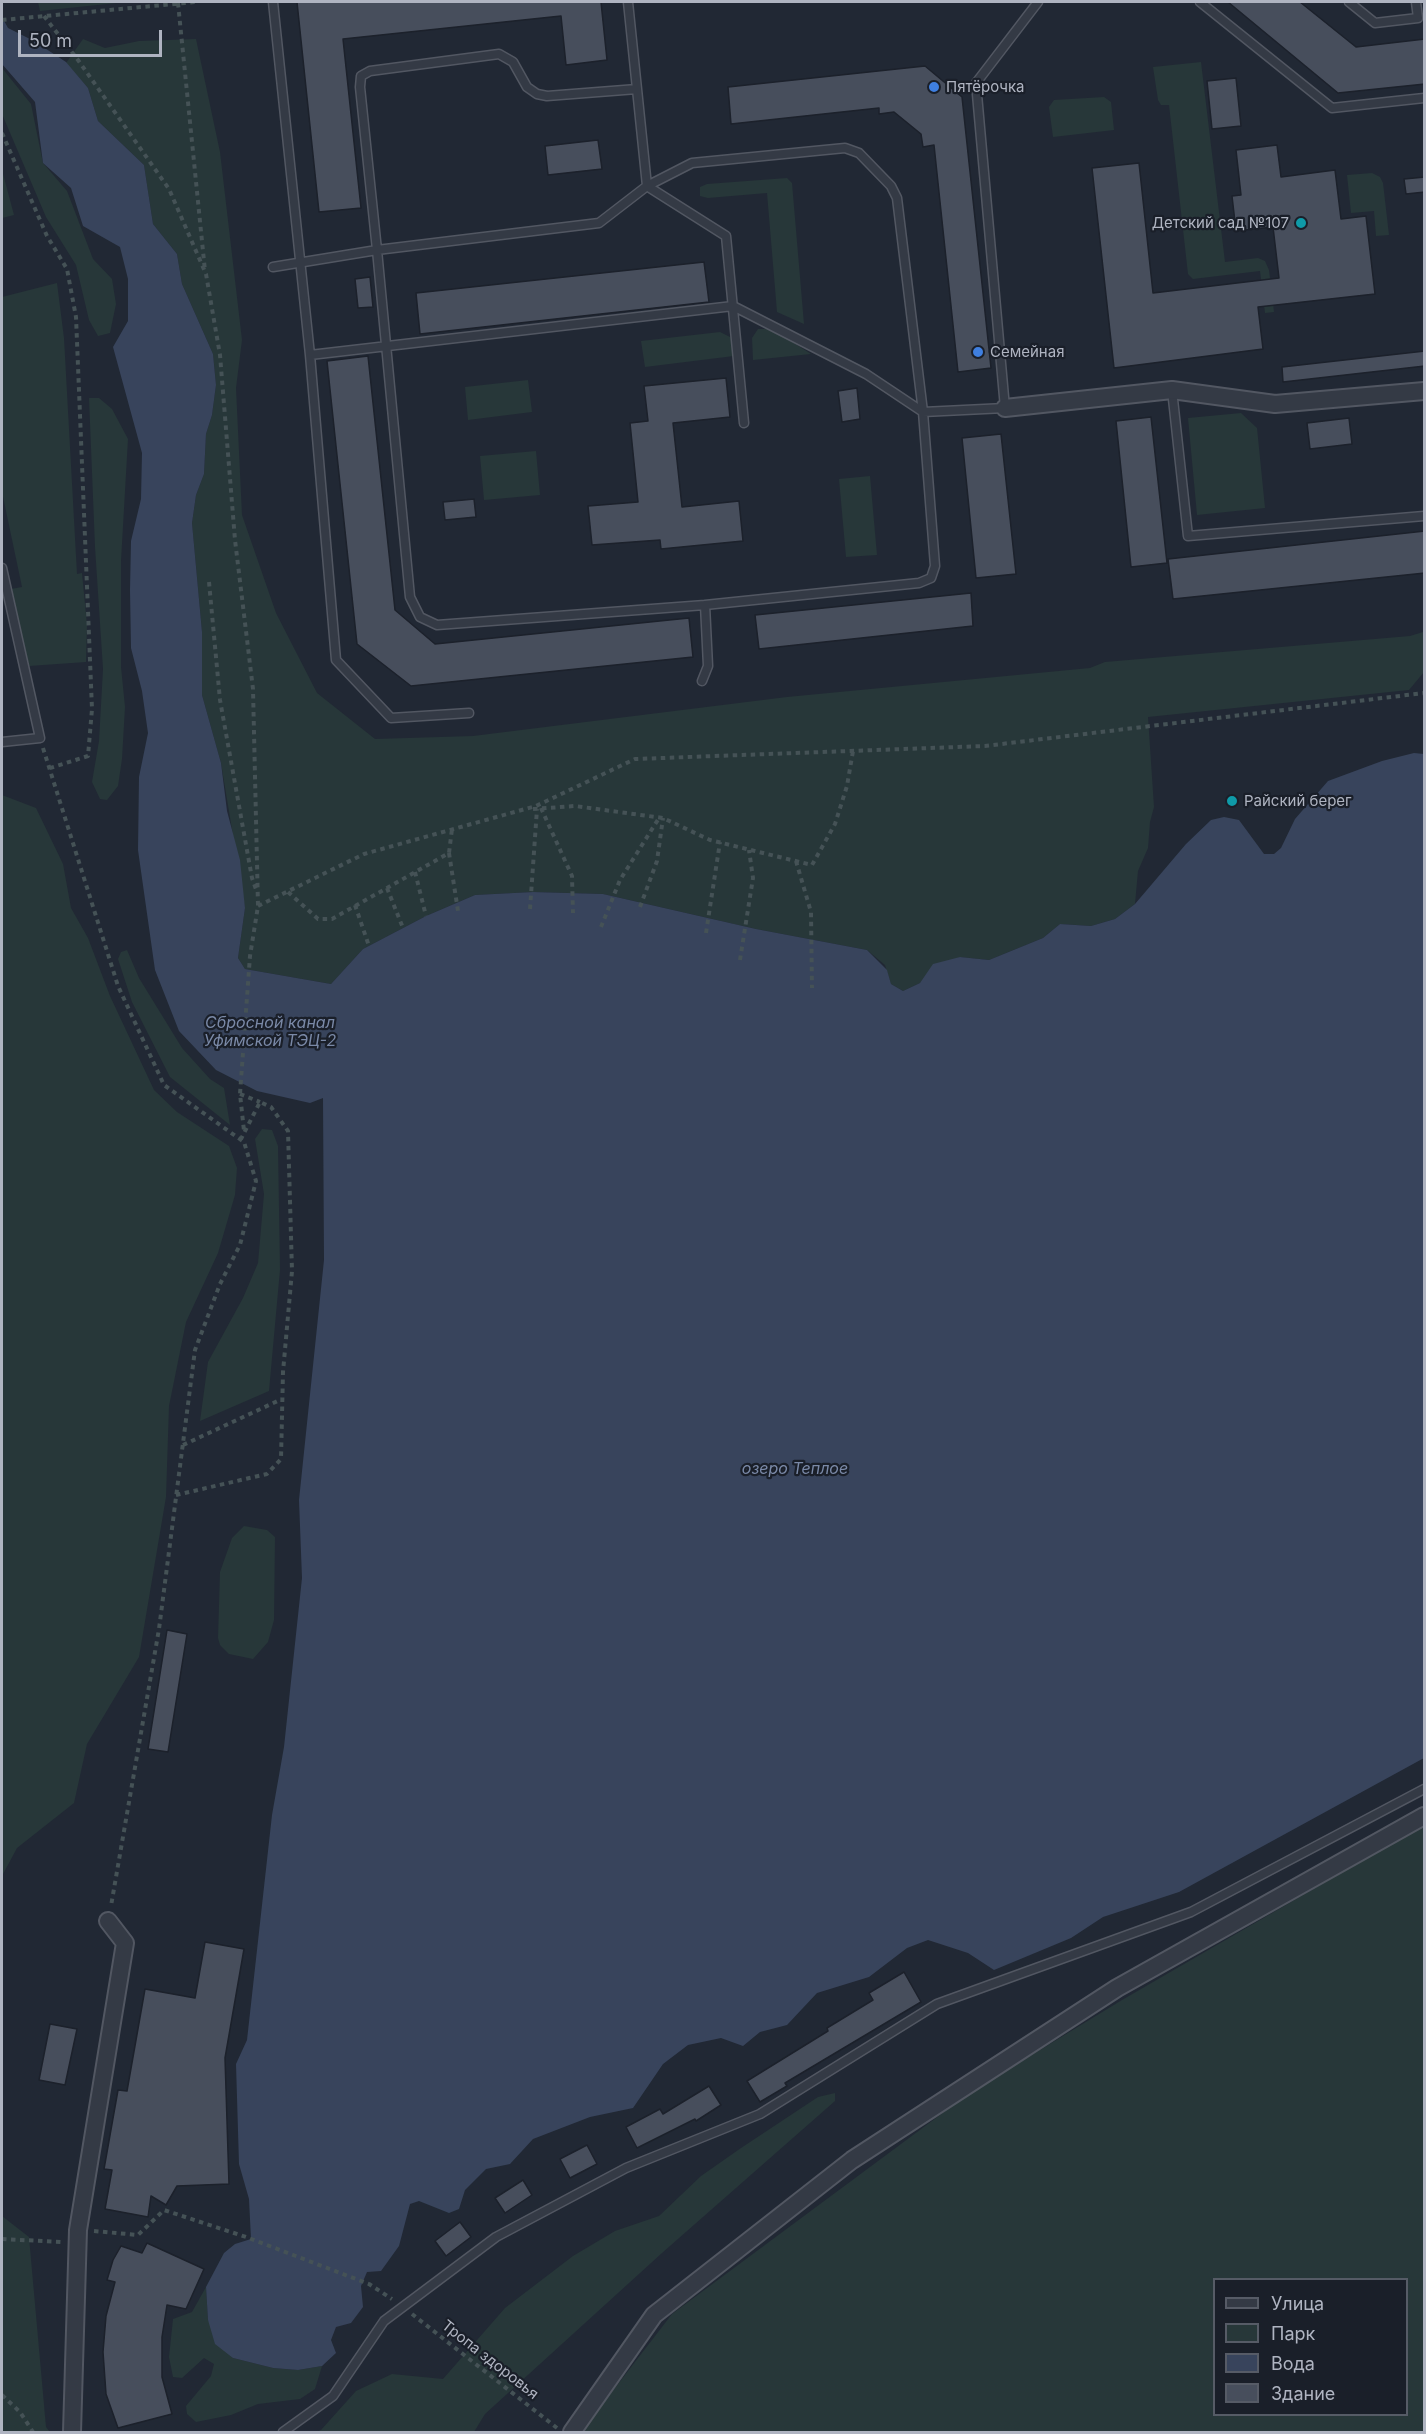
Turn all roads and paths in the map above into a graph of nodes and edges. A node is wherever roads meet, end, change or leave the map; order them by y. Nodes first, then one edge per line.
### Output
1 (196, 2) edge
2 (273, 2) edge
3 (628, 2) edge
4 (1038, 2) edge
5 (1200, 2) edge
6 (1349, 2) edge
7 (1416, 2) edge
8 (178, 3) junction
9 (42, 16) junction
10 (2, 20) edge
11 (637, 89) junction
12 (1425, 98) edge
13 (2, 133) edge
14 (647, 186) junction
15 (377, 250) junction
16 (298, 262) junction
17 (273, 267) dead end
18 (206, 274) junction
19 (733, 306) junction
20 (387, 346) junction
21 (310, 355) junction
22 (1172, 390) junction
23 (1425, 391) edge
24 (1005, 408) junction
25 (923, 412) junction
26 (744, 423) dead end
27 (1425, 516) edge
28 (2, 568) edge
29 (209, 582) dead end
30 (705, 605) junction
31 (702, 681) dead end
32 (1425, 693) edge
33 (469, 713) dead end
34 (40, 738) junction
35 (2, 742) edge
36 (853, 750) junction
37 (47, 769) junction
38 (539, 808) junction
39 (523, 809) junction
40 (661, 818) junction
41 (452, 829) junction
42 (720, 843) junction
43 (749, 850) junction
44 (449, 853) junction
45 (796, 861) junction
46 (415, 872) junction
47 (387, 888) junction
48 (288, 892) junction
49 (258, 896) junction
50 (355, 905) junction
51 (258, 906) junction
52 (640, 907) dead end
53 (530, 909) dead end
54 (458, 911) dead end
55 (573, 913) dead end
56 (426, 916) dead end
57 (601, 927) dead end
58 (403, 928) dead end
59 (706, 933) dead end
60 (369, 946) dead end
61 (740, 960) dead end
62 (812, 988) dead end
63 (240, 1094) junction
64 (260, 1102) junction
65 (244, 1131) junction
66 (241, 1139) junction
67 (283, 1399) junction
68 (183, 1445) junction
69 (176, 1495) junction
70 (1425, 1789) edge
71 (1425, 1816) edge
72 (108, 1921) joint
73 (78, 2236) junction
74 (2, 2239) edge
75 (384, 2293) dead end
76 (403, 2307) junction
77 (2, 2395) edge
78 (33, 2433) edge
79 (72, 2433) edge
80 (283, 2433) edge
81 (562, 2433) edge
82 (572, 2433) edge

1 - 8 path
2 - 16 lane
3 - 11 lane
4 - 24 lane
5 - 12 lane
6 - 7 lane
8 - 9 path
8 - 18 path
9 - 10 path
9 - 18 path
11 - 14 lane
11 - 15 lane
13 - 37 path
14 - 15 lane
14 - 19 lane
14 - 25 lane
15 - 16 lane
15 - 20 lane
16 - 17 lane
16 - 21 lane
18 - 49 path
19 - 20 lane
19 - 25 lane
19 - 26 lane
20 - 21 lane
20 - 30 lane
21 - 33 lane
22 - 23 street
22 - 24 street
22 - 27 lane
24 - 25 lane
25 - 30 lane
28 - 34 lane
29 - 49 path
30 - 31 lane
32 - 36 path
34 - 35 lane
34 - 37 path
36 - 39 path
36 - 45 path
37 - 66 path
38 - 39 path
38 - 40 path
38 - 53 path
38 - 55 path
39 - 41 path
40 - 42 path
40 - 52 path
40 - 57 path
41 - 44 path
41 - 48 path
42 - 43 path
42 - 59 path
43 - 45 path
43 - 61 path
44 - 46 path
44 - 54 path
45 - 62 path
46 - 47 path
46 - 56 path
47 - 50 path
47 - 58 path
48 - 50 path
48 - 51 path
49 - 51 path
50 - 60 path
51 - 63 path
63 - 64 path
63 - 65 path
64 - 65 path
64 - 67 path
65 - 66 path
66 - 68 path
67 - 68 path
67 - 69 path
68 - 69 path
69 - 72 path
70 - 76 lane
71 - 82 street
72 - 73 street
73 - 74 path
73 - 75 path
73 - 79 street
76 - 80 lane
76 - 81 path, Тропа здоровья
77 - 78 path

